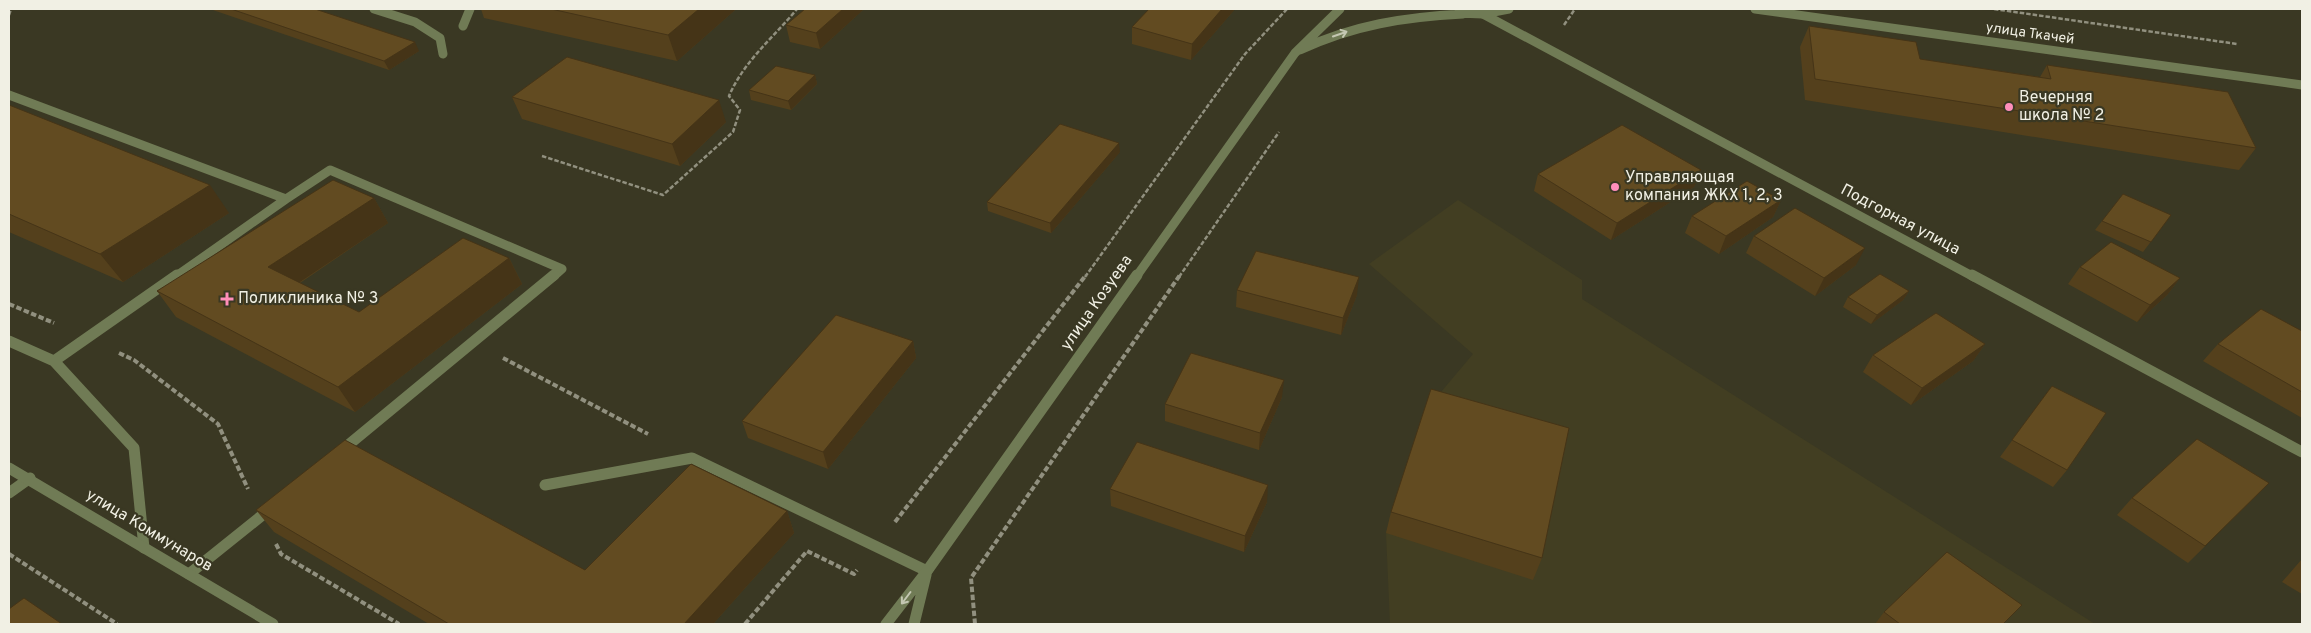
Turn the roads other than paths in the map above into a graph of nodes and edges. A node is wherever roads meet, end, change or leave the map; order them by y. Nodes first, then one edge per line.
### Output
1 (374, 9) edge
2 (470, 9) edge
3 (1340, 9) edge
4 (1437, 9) edge
5 (1509, 9) edge
6 (1755, 9) edge
7 (1463, 14) junction
8 (1483, 14) junction
9 (464, 26) dead end
10 (1295, 53) junction
11 (443, 54) dead end
12 (2302, 85) edge
13 (9, 95) edge
14 (286, 200) junction
15 (9, 341) edge
16 (54, 361) junction
17 (2302, 452) edge
18 (330, 460) edge
19 (9, 468) edge
20 (30, 478) junction
21 (545, 485) dead end
22 (9, 493) edge
23 (277, 504) edge
24 (144, 548) junction
25 (927, 571) junction
26 (189, 574) junction
27 (273, 624) edge
28 (886, 624) edge
29 (914, 624) edge

1 - 11 street
2 - 9 street
3 - 10 street, улица Козуева
4 - 7 street
5 - 8 street
6 - 12 street, улица Ткачей
7 - 8 street
10 -> 7 street
8 - 17 street, Подгорная улица
10 - 25 street, улица Козуева
13 - 14 street
14 - 16 street
14 - 18 street
15 - 16 street
16 - 24 street
19 - 20 street, улица Коммунаров
20 - 22 street
20 - 24 street, улица Коммунаров
21 - 25 street
23 - 26 street
24 - 26 street, улица Коммунаров
25 -> 28 street, улица Козуева
25 - 29 street, улица Козуева
26 - 27 street, улица Коммунаров

